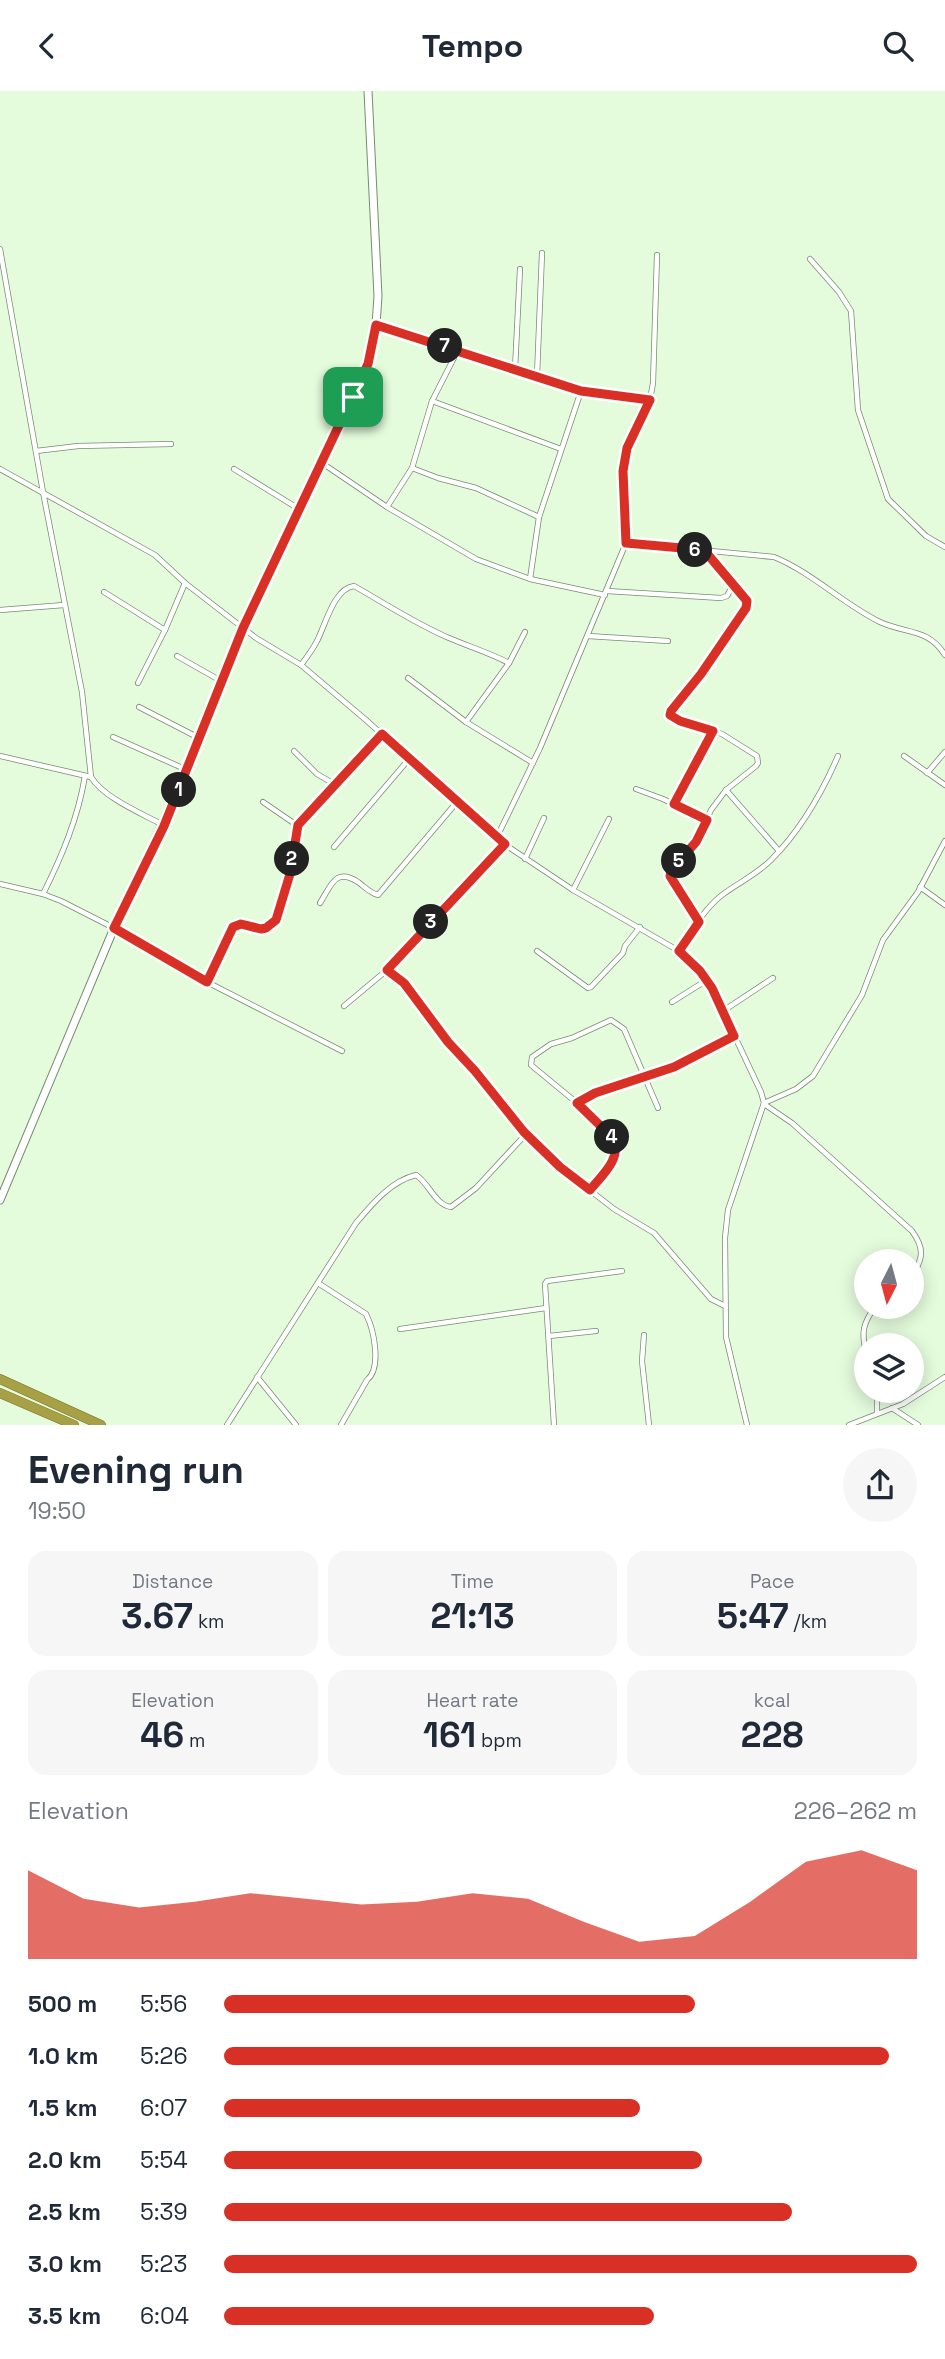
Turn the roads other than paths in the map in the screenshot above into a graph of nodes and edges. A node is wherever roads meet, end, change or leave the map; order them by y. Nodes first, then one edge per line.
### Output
1 (368, 91) edge
2 (0, 249) edge
3 (542, 253) dead end
4 (657, 255) dead end
5 (810, 259) dead end
6 (520, 269) dead end
7 (376, 325) junction
8 (458, 350) junction
9 (515, 369) junction
10 (537, 376) junction
11 (581, 391) junction
12 (650, 400) junction
13 (432, 401) junction
14 (171, 444) dead end
15 (561, 449) junction
16 (36, 451) junction
17 (321, 463) junction
18 (412, 468) junction
19 (0, 469) edge
20 (234, 469) dead end
21 (43, 492) junction
22 (387, 507) junction
23 (299, 509) junction
24 (539, 517) junction
25 (626, 543) junction
26 (945, 547) edge
27 (704, 550) junction
28 (530, 579) junction
29 (185, 583) junction
30 (733, 585) junction
31 (104, 592) dead end
32 (606, 593) junction
33 (64, 605) junction
34 (0, 610) edge
35 (243, 628) junction
36 (165, 630) junction
37 (526, 632) dead end
38 (587, 636) junction
39 (668, 641) dead end
40 (945, 655) edge
41 (177, 656) dead end
42 (509, 663) junction
43 (301, 665) junction
44 (408, 678) dead end
45 (221, 681) junction
46 (138, 683) dead end
47 (139, 707) dead end
48 (466, 722) junction
49 (713, 731) junction
50 (382, 734) junction
51 (113, 737) dead end
52 (199, 738) junction
53 (294, 751) dead end
54 (945, 752) edge
55 (0, 756) edge
56 (838, 756) dead end
57 (904, 756) dead end
58 (409, 759) junction
59 (533, 763) junction
60 (187, 770) junction
61 (927, 773) junction
62 (85, 776) junction
63 (91, 777) junction
64 (335, 785) junction
65 (945, 785) edge
66 (636, 789) dead end
67 (726, 790) junction
68 (263, 802) dead end
69 (457, 802) junction
70 (674, 804) junction
71 (544, 818) dead end
72 (609, 820) dead end
73 (707, 820) junction
74 (298, 825) junction
75 (164, 826) junction
76 (497, 837) junction
77 (945, 841) edge
78 (505, 844) junction
79 (334, 847) dead end
80 (779, 851) junction
81 (525, 859) junction
82 (0, 884) edge
83 (920, 887) junction
84 (573, 890) junction
85 (43, 894) junction
86 (320, 903) dead end
87 (945, 905) edge
88 (699, 922) junction
89 (640, 927) junction
90 (114, 928) junction
91 (537, 951) dead end
92 (679, 951) junction
93 (387, 970) junction
94 (773, 978) dead end
95 (706, 980) junction
96 (207, 982) junction
97 (672, 1002) dead end
98 (344, 1006) dead end
99 (723, 1011) junction
100 (734, 1036) junction
101 (342, 1051) dead end
102 (645, 1077) junction
103 (577, 1103) junction
104 (764, 1103) junction
105 (658, 1108) dead end
106 (526, 1134) junction
107 (590, 1190) junction
108 (0, 1201) edge
109 (922, 1249) edge
110 (622, 1271) dead end
111 (318, 1283) junction
112 (725, 1306) junction
113 (546, 1308) junction
114 (400, 1329) dead end
115 (596, 1331) dead end
116 (643, 1335) dead end
117 (549, 1336) junction
118 (257, 1377) junction
119 (945, 1377) edge
120 (0, 1379) edge
121 (0, 1393) edge
122 (877, 1403) edge
123 (891, 1408) junction
124 (877, 1413) junction
125 (74, 1425) edge
126 (101, 1425) edge
127 (227, 1425) edge
128 (296, 1425) edge
129 (341, 1425) edge
130 (554, 1425) edge
131 (649, 1425) edge
132 (747, 1425) edge
133 (849, 1425) edge
134 (918, 1425) edge

1 - 7 street
2 - 16 street
3 - 10 street
4 - 12 street
5 - 26 street
6 - 9 street
7 - 8 street
7 - 17 street
8 - 9 street
8 - 13 street
9 - 10 street
10 - 11 street
11 - 12 street
11 - 15 street
12 - 25 street
13 - 15 street
13 - 18 street
14 - 16 street
15 - 24 street
16 - 21 street
17 - 22 street
17 - 23 street
18 - 22 street
18 - 24 street
19 - 21 street
20 - 23 street
21 - 29 street
21 - 33 street
22 - 28 street
23 - 35 street
24 - 28 street
25 - 27 street
25 - 32 street
27 - 30 street
27 - 40 street
28 - 32 street
29 - 35 street
29 - 36 street
30 - 32 street
30 - 49 street
31 - 36 street
32 - 38 street
33 - 34 street
33 - 63 street
35 - 43 street
35 - 45 street
36 - 46 street
37 - 42 street
38 - 39 street
38 - 59 street
41 - 45 street
42 - 43 street
42 - 48 street
43 - 50 street
44 - 48 street
45 - 52 street
47 - 52 street
48 - 59 street
49 - 67 street
49 - 70 street
50 - 58 street
50 - 64 street
51 - 60 street
52 - 60 street
53 - 64 street
54 - 61 street
55 - 62 street
56 - 80 street
57 - 61 street
58 - 69 street
58 - 79 street
59 - 76 street
60 - 75 street
61 - 65 street
62 - 63 street
62 - 85 street
63 - 75 street
64 - 74 street
66 - 70 street
67 - 73 street
67 - 80 street
68 - 74 street
69 - 76 street
69 - 86 street
70 - 73 street
71 - 81 street
72 - 84 street
73 - 88 street
74 - 96 street
75 - 90 street
76 - 78 street
77 - 83 street
78 - 81 street
78 - 93 street
80 - 88 street
81 - 84 street
82 - 85 street
83 - 87 street
83 - 104 street
84 - 89 street
85 - 90 street
88 - 92 street
89 - 91 street
89 - 92 street
90 - 96 street
90 - 108 street
92 - 95 street
93 - 98 street
93 - 106 street
94 - 99 street
95 - 97 street
95 - 99 street
96 - 101 street
99 - 100 street
100 - 102 street
100 - 104 street
102 - 103 street
102 - 103 street
102 - 105 street
103 - 107 street
104 - 109 street
104 - 112 street
106 - 107 street
106 - 111 street
107 - 112 street
110 - 113 street
111 - 118 street
111 - 129 street
112 - 132 street
113 - 114 street
113 - 117 street
115 - 117 street
116 - 131 street
117 - 130 street
118 - 127 street
118 - 128 street
119 - 123 street
120 - 126 highway
121 - 125 highway
122 - 124 street
123 - 124 street
123 - 134 street
124 - 133 street

